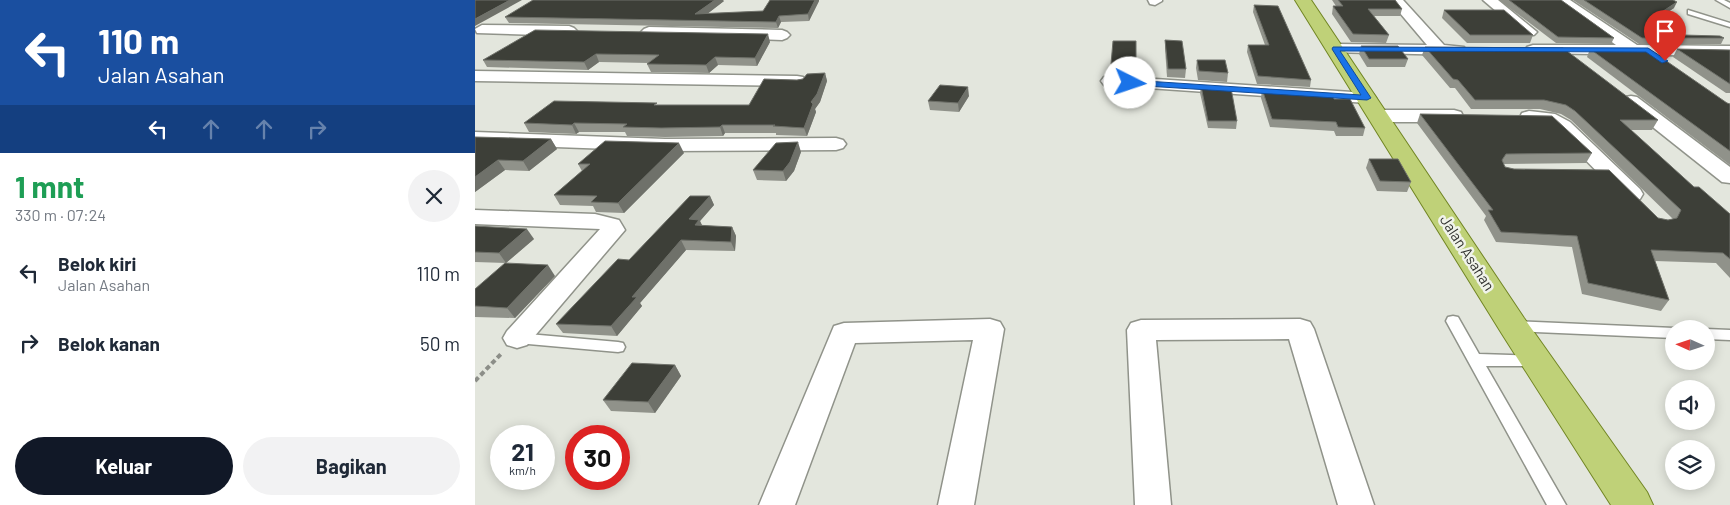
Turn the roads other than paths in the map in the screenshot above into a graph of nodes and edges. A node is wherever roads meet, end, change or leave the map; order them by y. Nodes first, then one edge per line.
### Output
1 (1303, 0) edge
2 (1396, 0) edge
3 (1490, 0) edge
4 (1561, 0) edge
5 (1719, 0) edge
6 (1730, 6) edge
7 (1691, 12) dead end
8 (505, 17) edge
9 (1730, 25) edge
10 (479, 32) edge
11 (581, 32) edge
12 (630, 32) edge
13 (782, 36) dead end
14 (1335, 49) junction
15 (1440, 50) junction
16 (1477, 50) edge
17 (1515, 50) edge
18 (1641, 50) junction
19 (1559, 51) junction
20 (1730, 51) edge
21 (1673, 67) edge
22 (1589, 69) edge
23 (475, 76) edge
24 (799, 81) edge
25 (1110, 81) dead end
26 (1620, 93) edge
27 (1373, 107) junction
28 (1474, 117) edge
29 (1512, 117) edge
30 (475, 138) edge
31 (836, 144) dead end
32 (1580, 172) edge
33 (1609, 172) junction
34 (1730, 177) edge
35 (1648, 209) edge
36 (475, 217) edge
37 (1453, 321) dead end
38 (1513, 326) junction
39 (1665, 333) edge
40 (1715, 334) edge
41 (1730, 335) edge
42 (517, 338) joint
43 (618, 347) dead end
44 (1476, 360) junction
45 (1537, 360) junction
46 (777, 505) edge
47 (956, 505) edge
48 (1153, 505) edge
49 (1356, 505) edge
50 (1557, 505) edge
51 (1633, 505) edge

1 - 14 main road, Jalan Asahan
2 - 15 street
3 - 19 street
4 - 18 street
5 - 6 lane
7 - 9 lane
8 - 10 street
10 - 11 street
12 - 13 street
14 - 15 street
14 - 27 main road, Jalan Asahan
15 - 16 street
17 - 19 street
18 - 19 street
18 - 20 street
18 - 21 street
19 - 22 street
23 - 24 street
25 - 27 street
26 - 34 street
27 - 28 street
27 - 38 main road, Jalan Asahan
29 - 33 street
30 - 31 street
32 - 33 street
33 - 35 street
36 - 42 street
37 - 44 lane
38 - 39 lane
38 - 45 main road, Jalan Asahan
40 - 41 lane
42 - 43 lane
44 - 45 lane
44 - 50 lane
45 - 51 main road, Jalan Asahan
46 - 47 street
48 - 49 street

